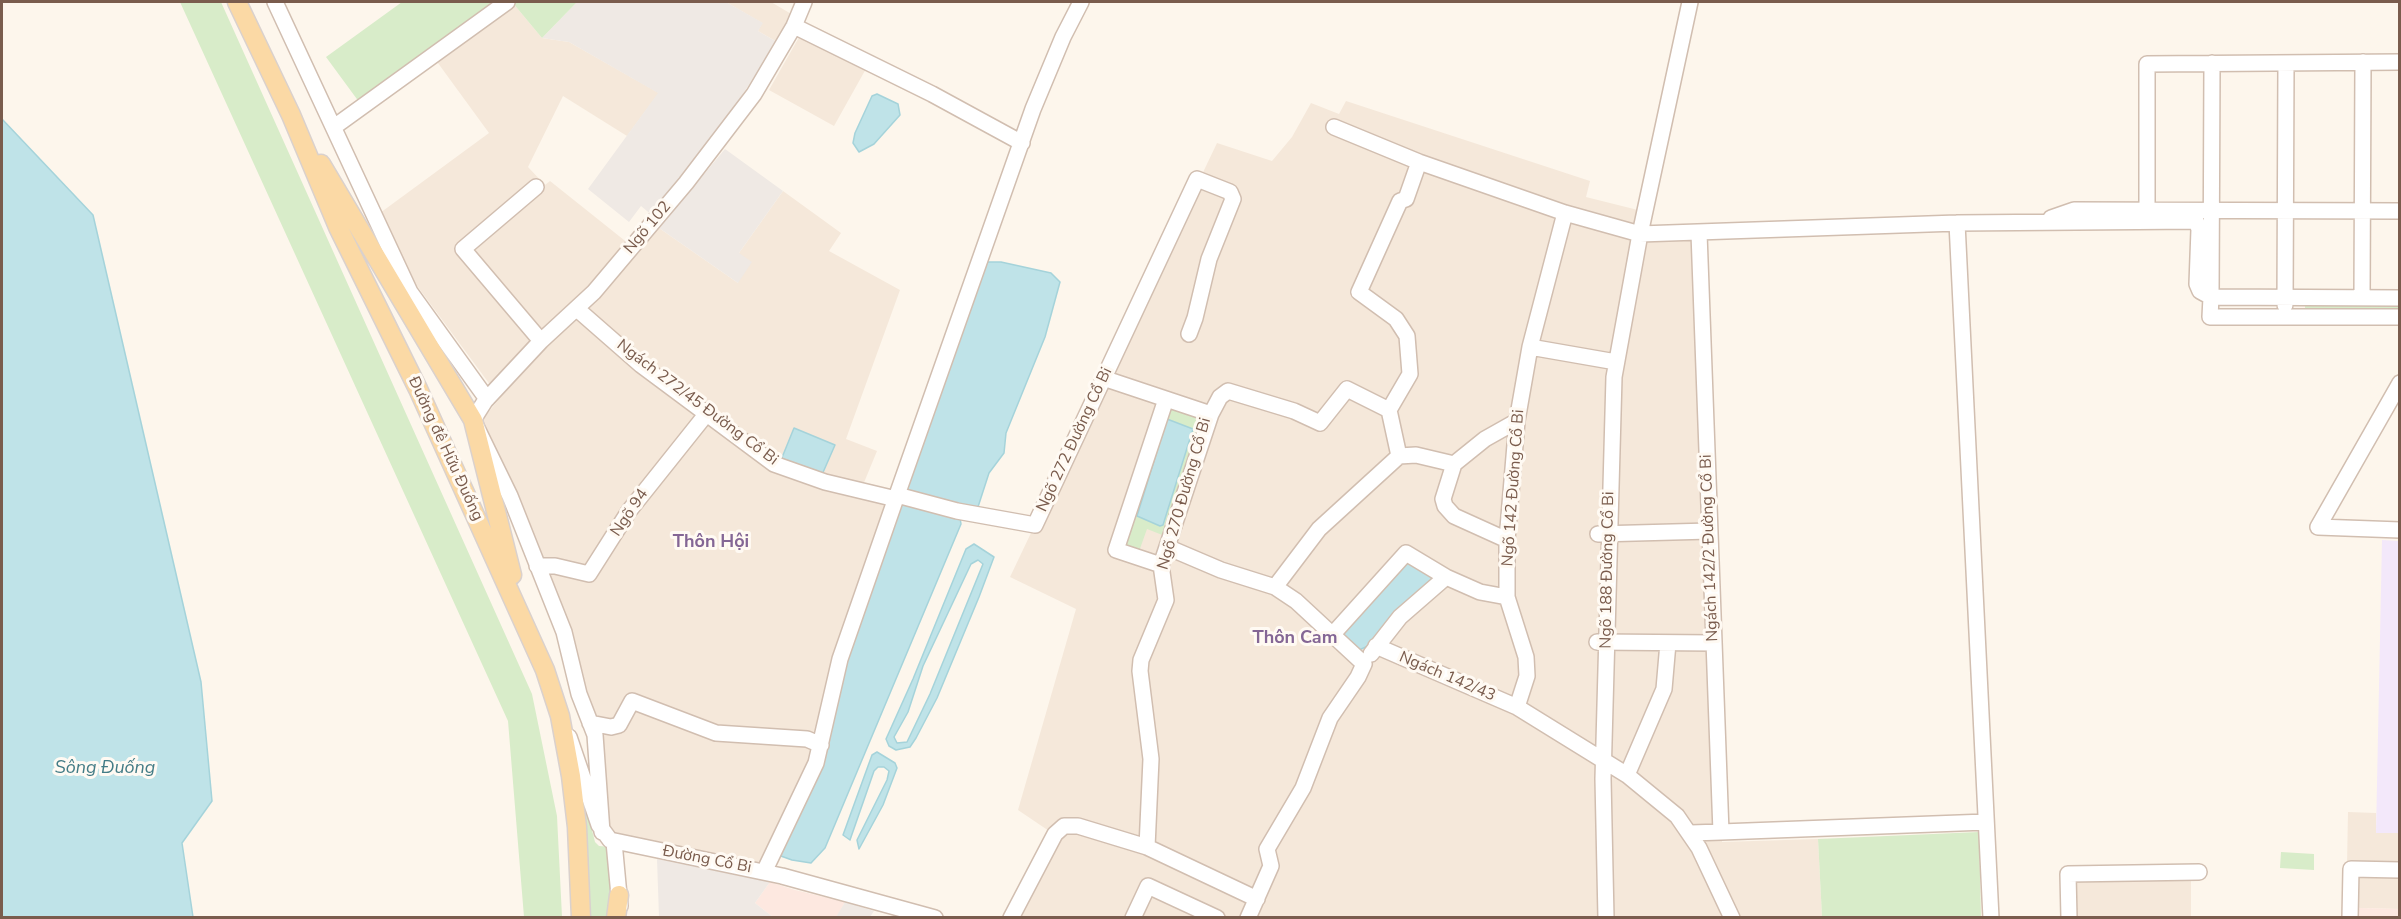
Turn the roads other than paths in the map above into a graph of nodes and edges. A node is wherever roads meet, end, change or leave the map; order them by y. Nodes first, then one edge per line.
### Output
1 (237, 2) edge
2 (275, 2) edge
3 (507, 2) edge
4 (804, 2) edge
5 (1082, 2) edge
6 (1690, 2) edge
7 (796, 22) junction
8 (2362, 62) junction
9 (2400, 62) edge
10 (2212, 63) junction
11 (2286, 63) junction
12 (291, 115) junction
13 (334, 127) junction
14 (1334, 127) dead end
15 (1022, 143) junction
16 (1419, 162) junction
17 (536, 187) dead end
18 (2147, 210) junction
19 (2211, 210) junction
20 (2285, 210) junction
21 (2362, 211) junction
22 (2400, 211) edge
23 (1565, 213) junction
24 (2037, 222) junction
25 (1957, 223) junction
26 (1635, 233) junction
27 (1699, 233) junction
28 (2211, 297) junction
29 (2285, 297) junction
30 (2362, 297) junction
31 (2400, 298) edge
32 (577, 309) junction
33 (2285, 317) junction
34 (2400, 317) edge
35 (1189, 334) dead end
36 (541, 341) junction
37 (1530, 347) junction
38 (1611, 362) junction
39 (1103, 378) junction
40 (2400, 383) edge
41 (487, 399) junction
42 (1166, 399) junction
43 (1389, 410) junction
44 (708, 412) junction
45 (1211, 414) junction
46 (473, 420) junction
47 (1517, 421) junction
48 (1399, 456) junction
49 (1454, 464) junction
50 (897, 497) junction
51 (2400, 530) edge
52 (1710, 531) junction
53 (1603, 534) junction
54 (1507, 540) junction
55 (1167, 547) junction
56 (1161, 565) junction
57 (537, 566) junction
58 (1446, 577) junction
59 (1275, 587) junction
60 (1507, 597) junction
61 (524, 621) junction
62 (1333, 634) junction
63 (1601, 642) junction
64 (1668, 642) junction
65 (1714, 643) junction
66 (1376, 646) junction
67 (1364, 664) junction
68 (1517, 707) junction
69 (560, 716) junction
70 (590, 723) junction
71 (822, 745) junction
72 (1599, 757) junction
73 (1627, 775) junction
74 (1986, 822) junction
75 (1721, 832) junction
76 (1691, 833) junction
77 (608, 837) junction
78 (1147, 847) junction
79 (2400, 870) edge
80 (764, 872) junction
81 (2199, 872) dead end
82 (619, 895) junction
83 (1257, 900) junction
84 (1139, 916) edge
85 (581, 918) edge
86 (616, 918) edge
87 (621, 918) edge
88 (935, 918) edge
89 (1011, 918) edge
90 (1217, 918) edge
91 (1248, 918) edge
92 (1596, 918) edge
93 (1606, 918) edge
94 (1732, 918) edge
95 (1991, 918) edge
96 (2069, 918) edge
97 (2350, 918) edge

1 - 12 main road, Đường đê Hữu Đuống
2 - 13 street
3 - 13 street
4 - 7 street, Ngõ 102
5 - 15 street
6 - 26 street, Ngõ 188 Đường Cổ Bi
7 - 15 street
7 - 32 street, Ngõ 102
8 - 9 street
8 - 11 street
8 - 21 street
10 - 11 street
10 - 18 street
10 - 19 street
11 - 20 street
12 - 46 main road
12 - 61 main road, Đường đê Hữu Đuống
13 - 41 street
14 - 16 street
15 - 50 street
16 - 23 street
16 - 43 street
17 - 36 street
18 - 19 street
18 - 24 street
19 - 20 street
19 - 28 street
20 - 21 street
20 - 29 street
21 - 22 street
21 - 30 street
23 - 26 street
23 - 37 street, Ngõ 142 Đường Cổ Bi
24 - 25 street
24 - 28 street
25 - 27 street
25 - 74 street
26 - 27 street
26 - 38 street, Ngõ 188 Đường Cổ Bi
27 - 52 street, Ngách 142/2 Đường Cổ Bi
28 - 29 street
28 - 33 street
29 - 30 street
29 - 33 street
30 - 31 street
32 - 36 street, Ngõ 102
32 - 44 street, Ngách 272/45 Đường Cổ Bi
33 - 34 street
35 - 39 street, Ngõ 272 Đường Cổ Bi
36 - 41 street, Ngõ 102
37 - 38 street
37 - 47 street, Ngõ 142 Đường Cổ Bi
38 - 53 street, Ngõ 188 Đường Cổ Bi
39 - 42 street, Ngõ 270 Đường Cổ Bi
39 - 50 street, Ngõ 272 Đường Cổ Bi
40 - 51 street
41 - 46 street, Ngõ 102
42 - 45 street, Ngõ 270 Đường Cổ Bi
42 - 56 street
43 - 45 street
43 - 48 street
44 - 50 street, Ngách 272/45 Đường Cổ Bi
44 - 57 street, Ngõ 94
45 - 55 street, Ngõ 270 Đường Cổ Bi
46 - 57 street
46 - 61 main road
47 - 49 street
47 - 54 street, Ngõ 142 Đường Cổ Bi
48 - 49 street
48 - 59 street
49 - 54 street
50 - 71 street
52 - 53 street
52 - 65 street, Ngách 142/2 Đường Cổ Bi
53 - 63 street, Ngõ 188 Đường Cổ Bi
54 - 60 street, Ngõ 142 Đường Cổ Bi
55 - 56 street, Ngõ 270 Đường Cổ Bi
55 - 59 street
56 - 78 street, Ngõ 270 Đường Cổ Bi
57 - 70 street
58 - 60 street
58 - 62 street
58 - 66 street
59 - 62 street
60 - 68 street, Ngõ 142 Đường Cổ Bi
61 - 69 main road, Đường đê Hữu Đuống
62 - 67 street
63 - 64 street
63 - 72 street, Ngõ 188 Đường Cổ Bi
64 - 65 street
64 - 73 street
65 - 75 street, Ngách 142/2 Đường Cổ Bi
66 - 67 street
66 - 68 street, Ngách 142/43
67 - 83 street
68 - 72 street
69 - 77 street
69 - 85 main road, Đường đê Hữu Đuống
70 - 71 street
70 - 77 street
71 - 80 street
72 - 73 street
72 - 92 street, Ngõ 188 Đường Cổ Bi
72 - 93 street, Ngõ 188 Đường Cổ Bi
73 - 76 street
74 - 75 street
74 - 95 street
75 - 76 street
76 - 94 street
77 - 80 street, Đường Cổ Bi
77 - 82 street
78 - 83 street
78 - 89 street
79 - 97 street
80 - 88 street, Đường Cổ Bi
81 - 96 street
82 - 86 main road
82 - 87 street
83 - 91 street
84 - 90 street

